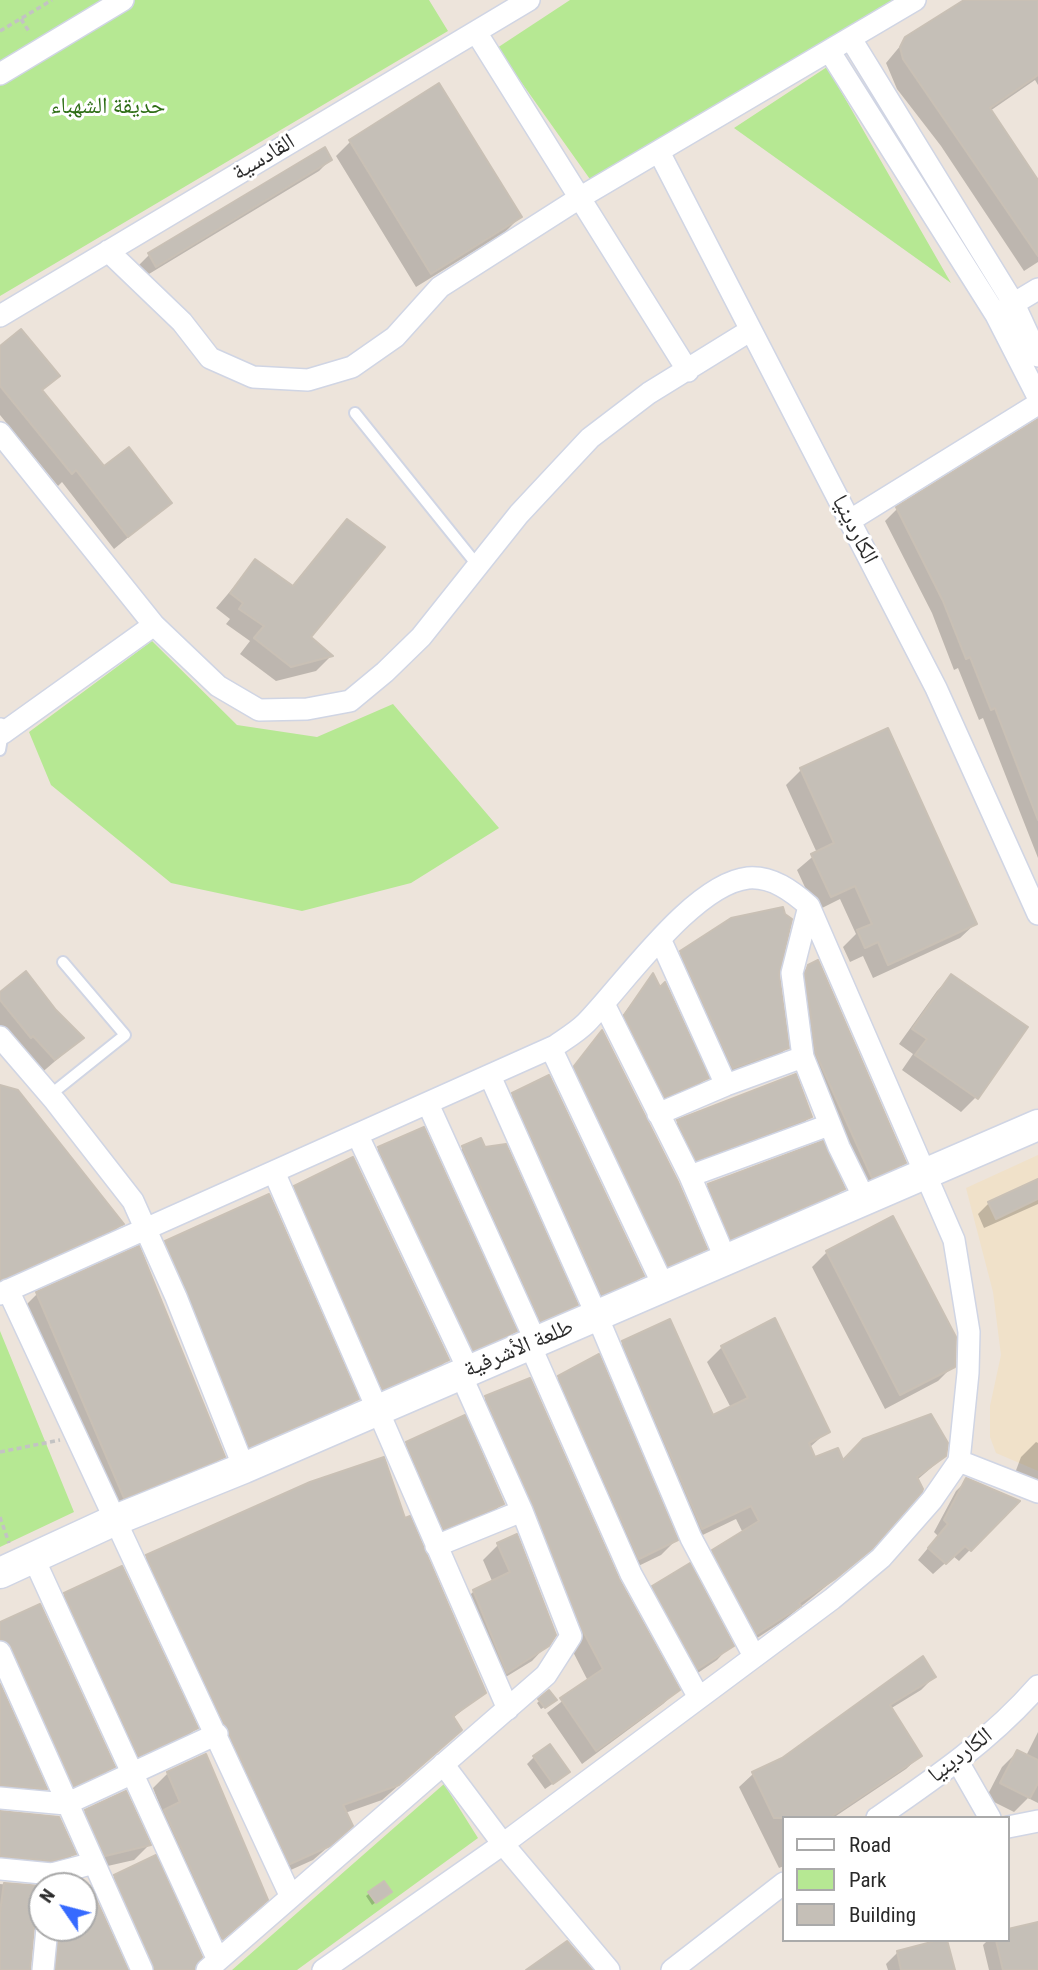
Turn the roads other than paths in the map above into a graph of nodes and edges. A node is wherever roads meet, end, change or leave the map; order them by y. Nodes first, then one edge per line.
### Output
1 (123, 0) edge
2 (527, 0) edge
3 (915, 0) edge
4 (476, 32) junction
5 (851, 39) junction
6 (830, 52) junction
7 (0, 74) edge
8 (659, 152) junction
9 (581, 197) junction
10 (108, 251) junction
11 (1038, 289) edge
12 (1005, 309) junction
13 (0, 316) edge
14 (751, 330) junction
15 (1038, 356) edge
16 (688, 371) junction
17 (1038, 397) edge
18 (1038, 404) edge
19 (355, 413) dead end
20 (0, 433) edge
21 (849, 521) junction
22 (478, 566) junction
23 (154, 625) junction
24 (1, 737) edge
25 (1035, 900) edge
26 (809, 906) junction
27 (662, 941) junction
28 (63, 962) dead end
29 (604, 1004) junction
30 (0, 1037) edge
31 (551, 1048) junction
32 (803, 1057) junction
33 (490, 1076) junction
34 (726, 1084) junction
35 (50, 1095) junction
36 (428, 1104) junction
37 (658, 1114) junction
38 (829, 1125) junction
39 (1038, 1125) edge
40 (358, 1136) junction
41 (274, 1172) junction
42 (925, 1173) junction
43 (690, 1177) junction
44 (865, 1200) junction
45 (145, 1228) junction
46 (726, 1260) junction
47 (664, 1287) junction
48 (4, 1292) edge
49 (597, 1316) junction
50 (533, 1343) junction
51 (465, 1373) junction
52 (376, 1411) junction
53 (959, 1461) junction
54 (244, 1468) junction
55 (1038, 1492) edge
56 (522, 1511) junction
57 (113, 1521) junction
58 (436, 1546) junction
59 (34, 1559) junction
60 (0, 1573) edge
61 (0, 1652) edge
62 (754, 1656) junction
63 (1038, 1686) edge
64 (698, 1696) junction
65 (508, 1709) junction
66 (217, 1734) junction
67 (958, 1762) junction
68 (443, 1764) junction
69 (133, 1774) junction
70 (0, 1798) edge
71 (66, 1804) junction
72 (880, 1816) edge
73 (989, 1816) edge
74 (1038, 1822) edge
75 (1010, 1827) edge
76 (503, 1844) junction
77 (93, 1863) junction
78 (0, 1869) edge
79 (71, 1872) edge
80 (28, 1875) edge
81 (782, 1885) edge
82 (291, 1897) junction
83 (46, 1942) edge
84 (213, 1965) edge
85 (43, 1970) edge
86 (142, 1970) edge
87 (323, 1970) edge
88 (609, 1970) edge
89 (671, 1970) edge

1 - 7 street
2 - 4 street, القادسية
3 - 5 street
4 - 9 street
4 - 10 street, القادسية
5 - 6 street
5 - 12 street
6 - 8 street
6 - 12 street
8 - 9 street
8 - 14 street, الكاردينيا
9 - 10 street
9 - 16 street
10 - 13 street, القادسية
11 - 12 street
12 - 15 street
12 - 17 street
14 - 16 street
14 - 21 street, الكاردينيا
16 - 22 street
18 - 21 street
19 - 22 lane
20 - 23 street
21 - 25 street, الكاردينيا
22 - 23 street
23 - 24 street
26 - 27 street
26 - 32 street
26 - 42 street
27 - 29 street
27 - 34 street
28 - 35 lane
29 - 31 street
29 - 37 street
30 - 35 street
31 - 33 street
31 - 47 street
32 - 34 street
32 - 38 street
33 - 36 street
33 - 49 street
34 - 37 street
35 - 45 street
36 - 40 street
36 - 50 street
37 - 43 street
38 - 43 street
38 - 44 street
39 - 42 main road, طلعة الأشرفية
40 - 41 street
40 - 51 street
41 - 45 street
41 - 52 street
42 - 44 main road, طلعة الأشرفية
42 - 53 street
43 - 46 street
44 - 46 main road, طلعة الأشرفية
45 - 48 street
45 - 54 street
46 - 47 main road, طلعة الأشرفية
47 - 49 main road, طلعة الأشرفية
48 - 57 street
49 - 50 main road, طلعة الأشرفية
49 - 62 street
50 - 51 main road, طلعة الأشرفية
50 - 64 street
51 - 52 main road, طلعة الأشرفية
51 - 56 street
52 - 54 main road, طلعة الأشرفية
52 - 58 street
53 - 55 street
53 - 62 street
54 - 57 main road, طلعة الأشرفية
56 - 58 street
56 - 65 street
57 - 59 main road, طلعة الأشرفية
57 - 66 street
58 - 65 street
59 - 60 main road, طلعة الأشرفية
59 - 69 street
61 - 71 street
62 - 64 street
63 - 67 street, الكاردينيا
64 - 76 street
65 - 68 street
66 - 69 street
66 - 82 street
67 - 72 street, الكاردينيا
67 - 73 street
68 - 76 street
68 - 82 street
69 - 71 street
69 - 84 street
70 - 71 street
71 - 77 street
74 - 75 street
76 - 87 street
76 - 88 street
77 - 79 street
77 - 86 street
78 - 80 street
81 - 89 street
82 - 84 street
83 - 85 street

